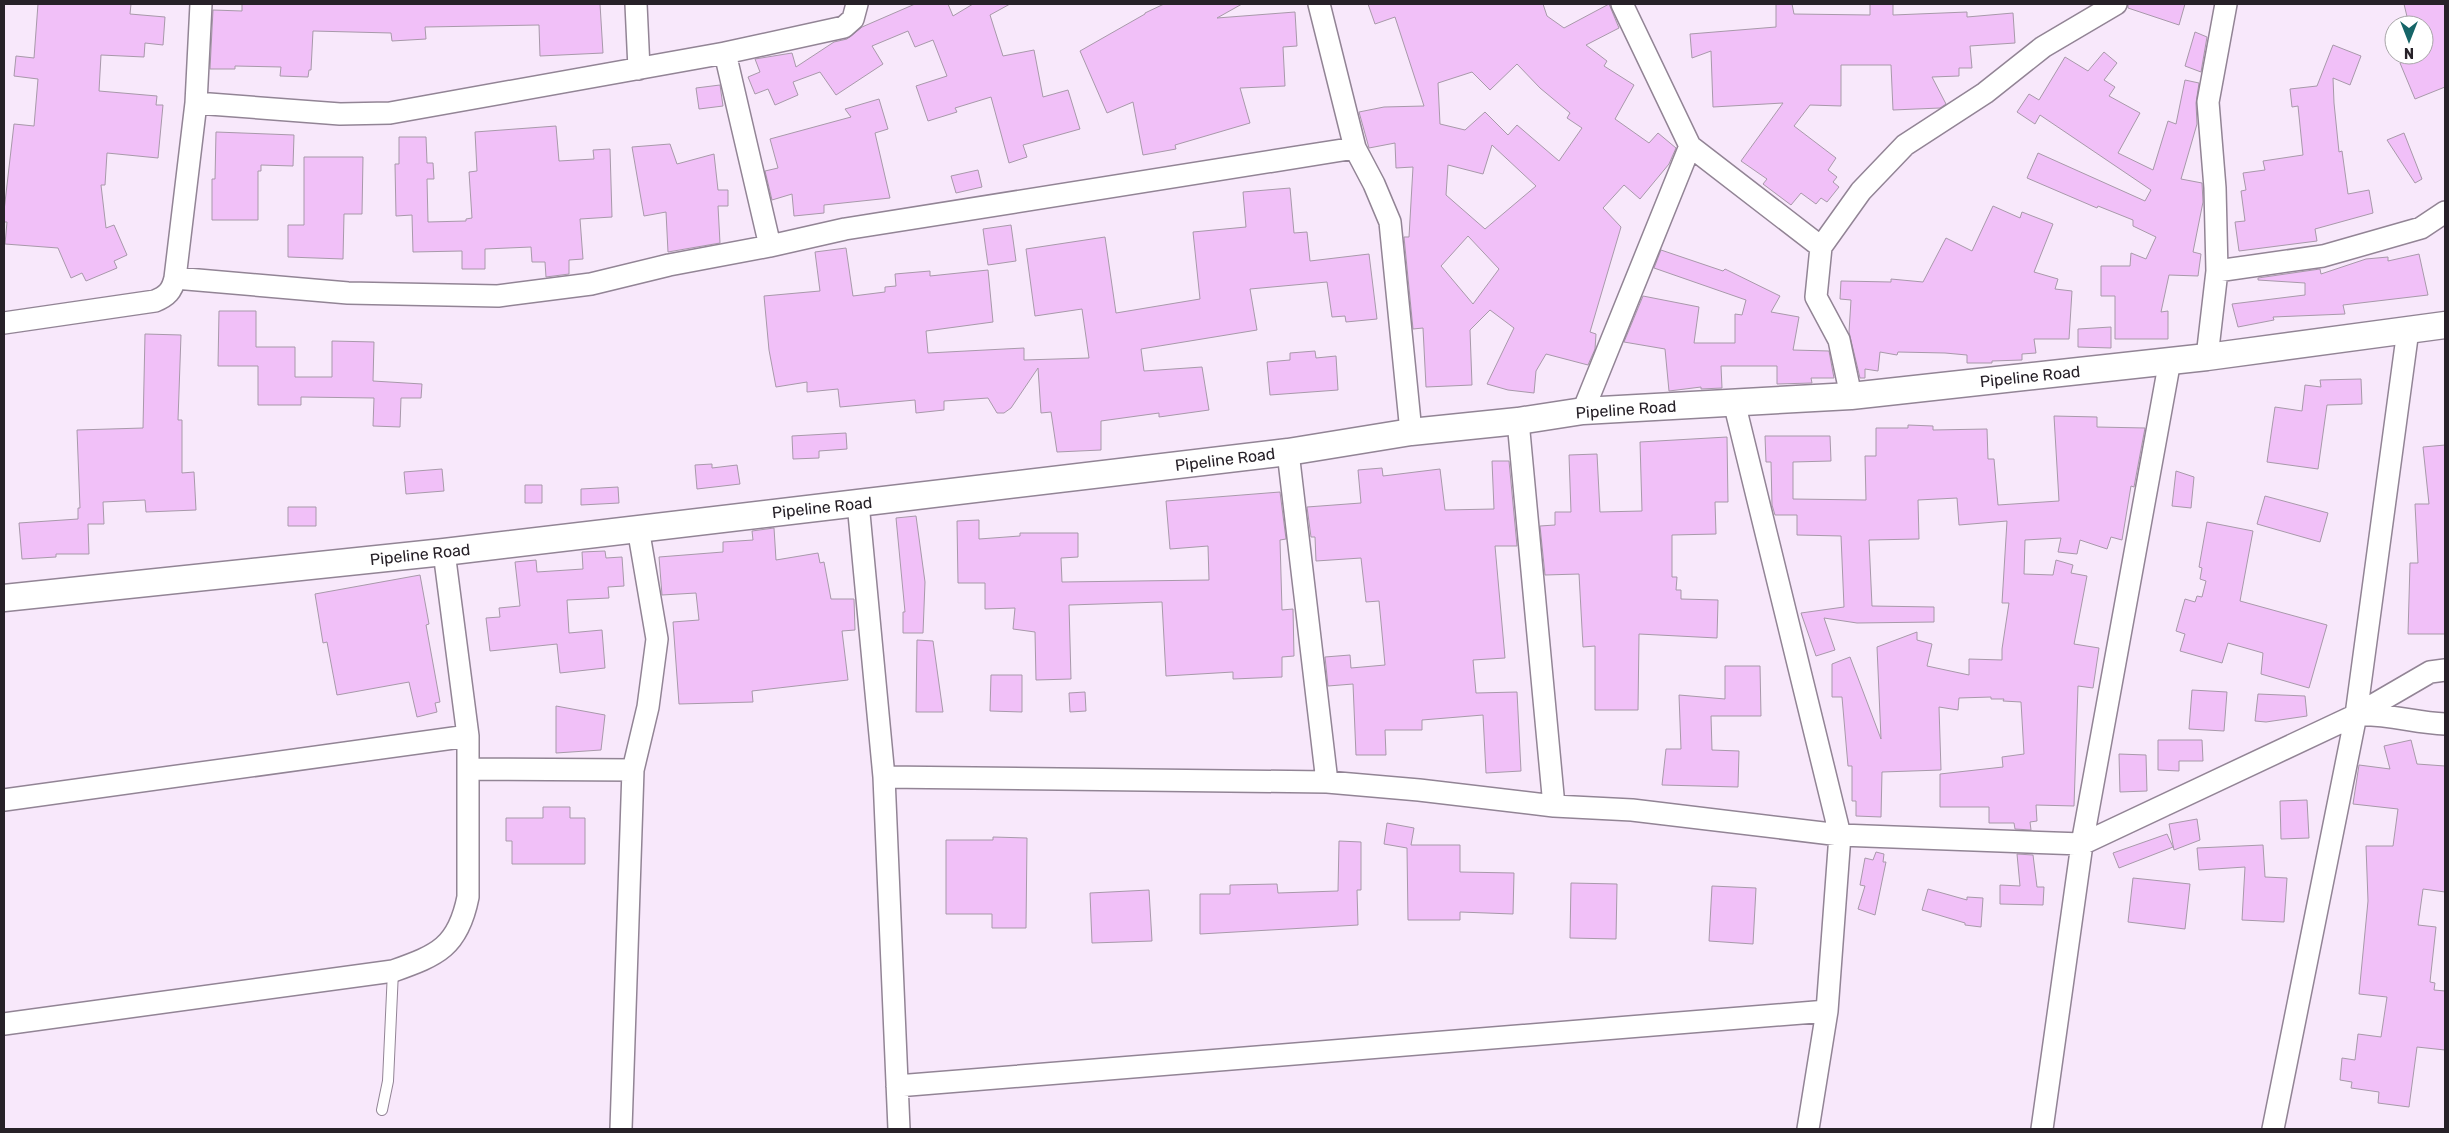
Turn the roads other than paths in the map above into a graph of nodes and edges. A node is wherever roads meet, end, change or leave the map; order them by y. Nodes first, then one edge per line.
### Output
1 (201, 4) edge
2 (636, 4) edge
3 (857, 4) edge
4 (1319, 4) edge
5 (1622, 4) edge
6 (2116, 4) edge
7 (2226, 4) edge
8 (726, 53) junction
9 (639, 69) junction
10 (196, 103) junction
11 (1690, 146) junction
12 (1355, 148) junction
13 (2445, 212) edge
14 (770, 246) junction
15 (1821, 247) junction
16 (2217, 271) junction
17 (175, 278) junction
18 (4, 323) edge
19 (2445, 325) edge
20 (2408, 330) junction
21 (2207, 357) junction
22 (2170, 360) junction
23 (1851, 396) junction
24 (1734, 402) junction
25 (1583, 411) junction
26 (1518, 421) junction
27 (1411, 432) junction
28 (1288, 452) junction
29 (858, 503) junction
30 (638, 528) junction
31 (444, 552) junction
32 (4, 598) edge
33 (2445, 670) edge
34 (2356, 715) junction
35 (2445, 724) edge
36 (468, 736) junction
37 (470, 769) junction
38 (633, 770) junction
39 (884, 777) junction
40 (1327, 782) junction
41 (4, 800) edge
42 (1554, 806) junction
43 (1840, 835) junction
44 (2082, 844) junction
45 (393, 971) junction
46 (1827, 1011) junction
47 (4, 1024) edge
48 (897, 1086) junction
49 (382, 1110) dead end
50 (621, 1129) edge
51 (899, 1129) edge
52 (1808, 1129) edge
53 (2042, 1129) edge
54 (2274, 1129) edge

1 - 10 street
2 - 9 street
3 - 8 street
4 - 12 street
5 - 11 street
6 - 15 street
7 - 16 street
8 - 9 street
8 - 14 street
9 - 10 street
10 - 17 street
11 - 15 street
11 - 25 street
12 - 14 street
12 - 27 street
13 - 16 street
14 - 17 street
15 - 23 street
16 - 21 street
17 - 18 street
19 - 20 street, Pipeline Road
20 - 21 street, Pipeline Road
20 - 34 street
21 - 22 street, Pipeline Road
22 - 23 street, Pipeline Road
22 - 44 street
23 - 24 street, Pipeline Road
24 - 25 street, Pipeline Road
24 - 43 street
25 - 26 street, Pipeline Road
26 - 27 street, Pipeline Road
26 - 42 street
27 - 28 street, Pipeline Road
28 - 29 street, Pipeline Road
28 - 40 street
29 - 30 street, Pipeline Road
29 - 39 street
30 - 31 street, Pipeline Road
30 - 38 street
31 - 32 street, Pipeline Road
31 - 36 street
33 - 34 street
34 - 35 street
34 - 44 street
34 - 54 street
36 - 37 street
36 - 41 street
37 - 38 street
37 - 45 street
38 - 50 street
39 - 40 street
39 - 48 street
40 - 42 street
42 - 43 street
43 - 44 street
43 - 46 street
44 - 53 street
45 - 47 street
45 - 49 lane
46 - 48 street
46 - 52 street
48 - 51 street

